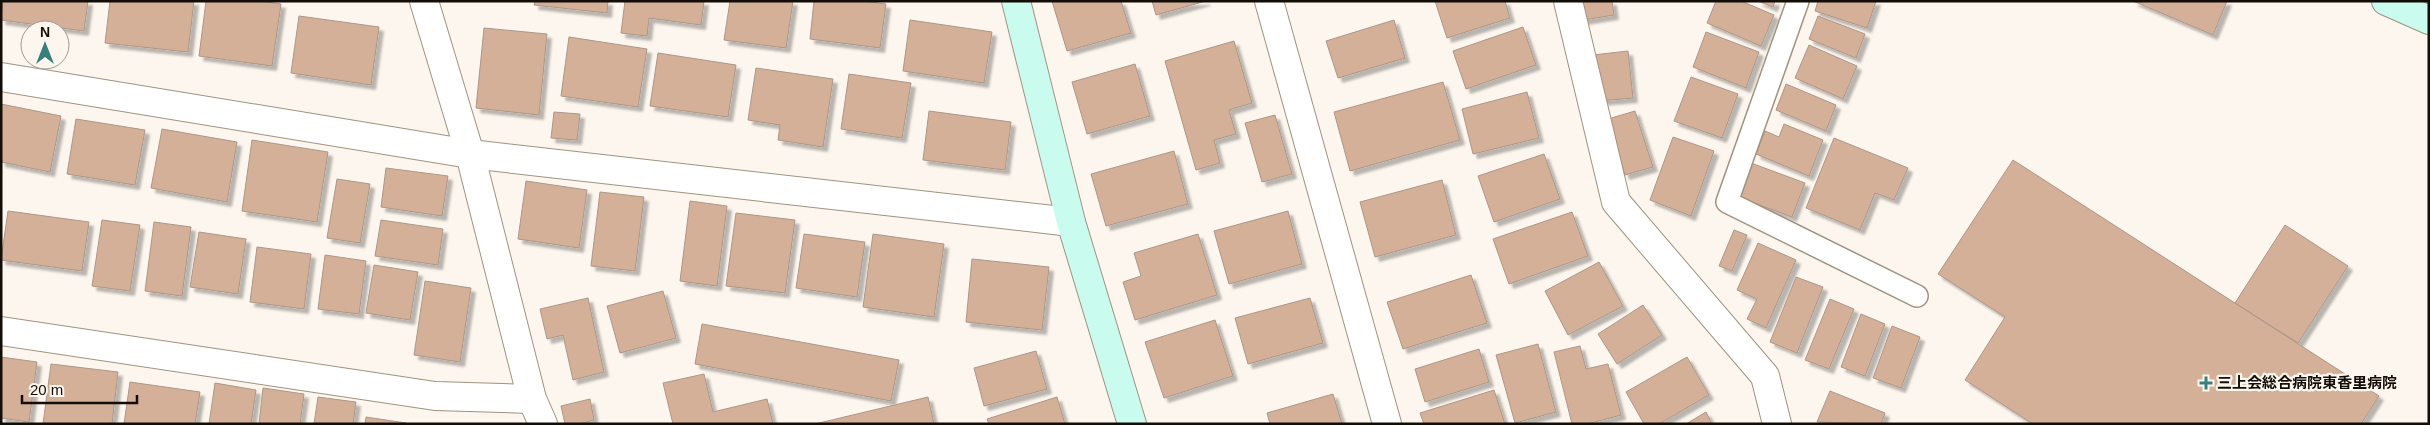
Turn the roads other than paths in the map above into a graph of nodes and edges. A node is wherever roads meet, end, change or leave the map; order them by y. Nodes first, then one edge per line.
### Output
1 (424, 1) edge
2 (1016, 1) edge
3 (1269, 1) edge
4 (1568, 1) edge
5 (1798, 1) edge
6 (2386, 1) edge
7 (2429, 20) edge
8 (1, 77) edge
9 (470, 154) junction
10 (1071, 222) junction
11 (1917, 296) dead end
12 (1, 331) edge
13 (532, 399) junction
14 (543, 424) edge
15 (1132, 424) edge
16 (1387, 424) edge
17 (1777, 424) edge

1 - 9 street
2 - 10 street
3 - 16 street
4 - 17 street
5 - 11 lane
6 - 7 street
8 - 9 street
9 - 10 street
9 - 13 street
10 - 15 street
12 - 13 street
13 - 14 street

